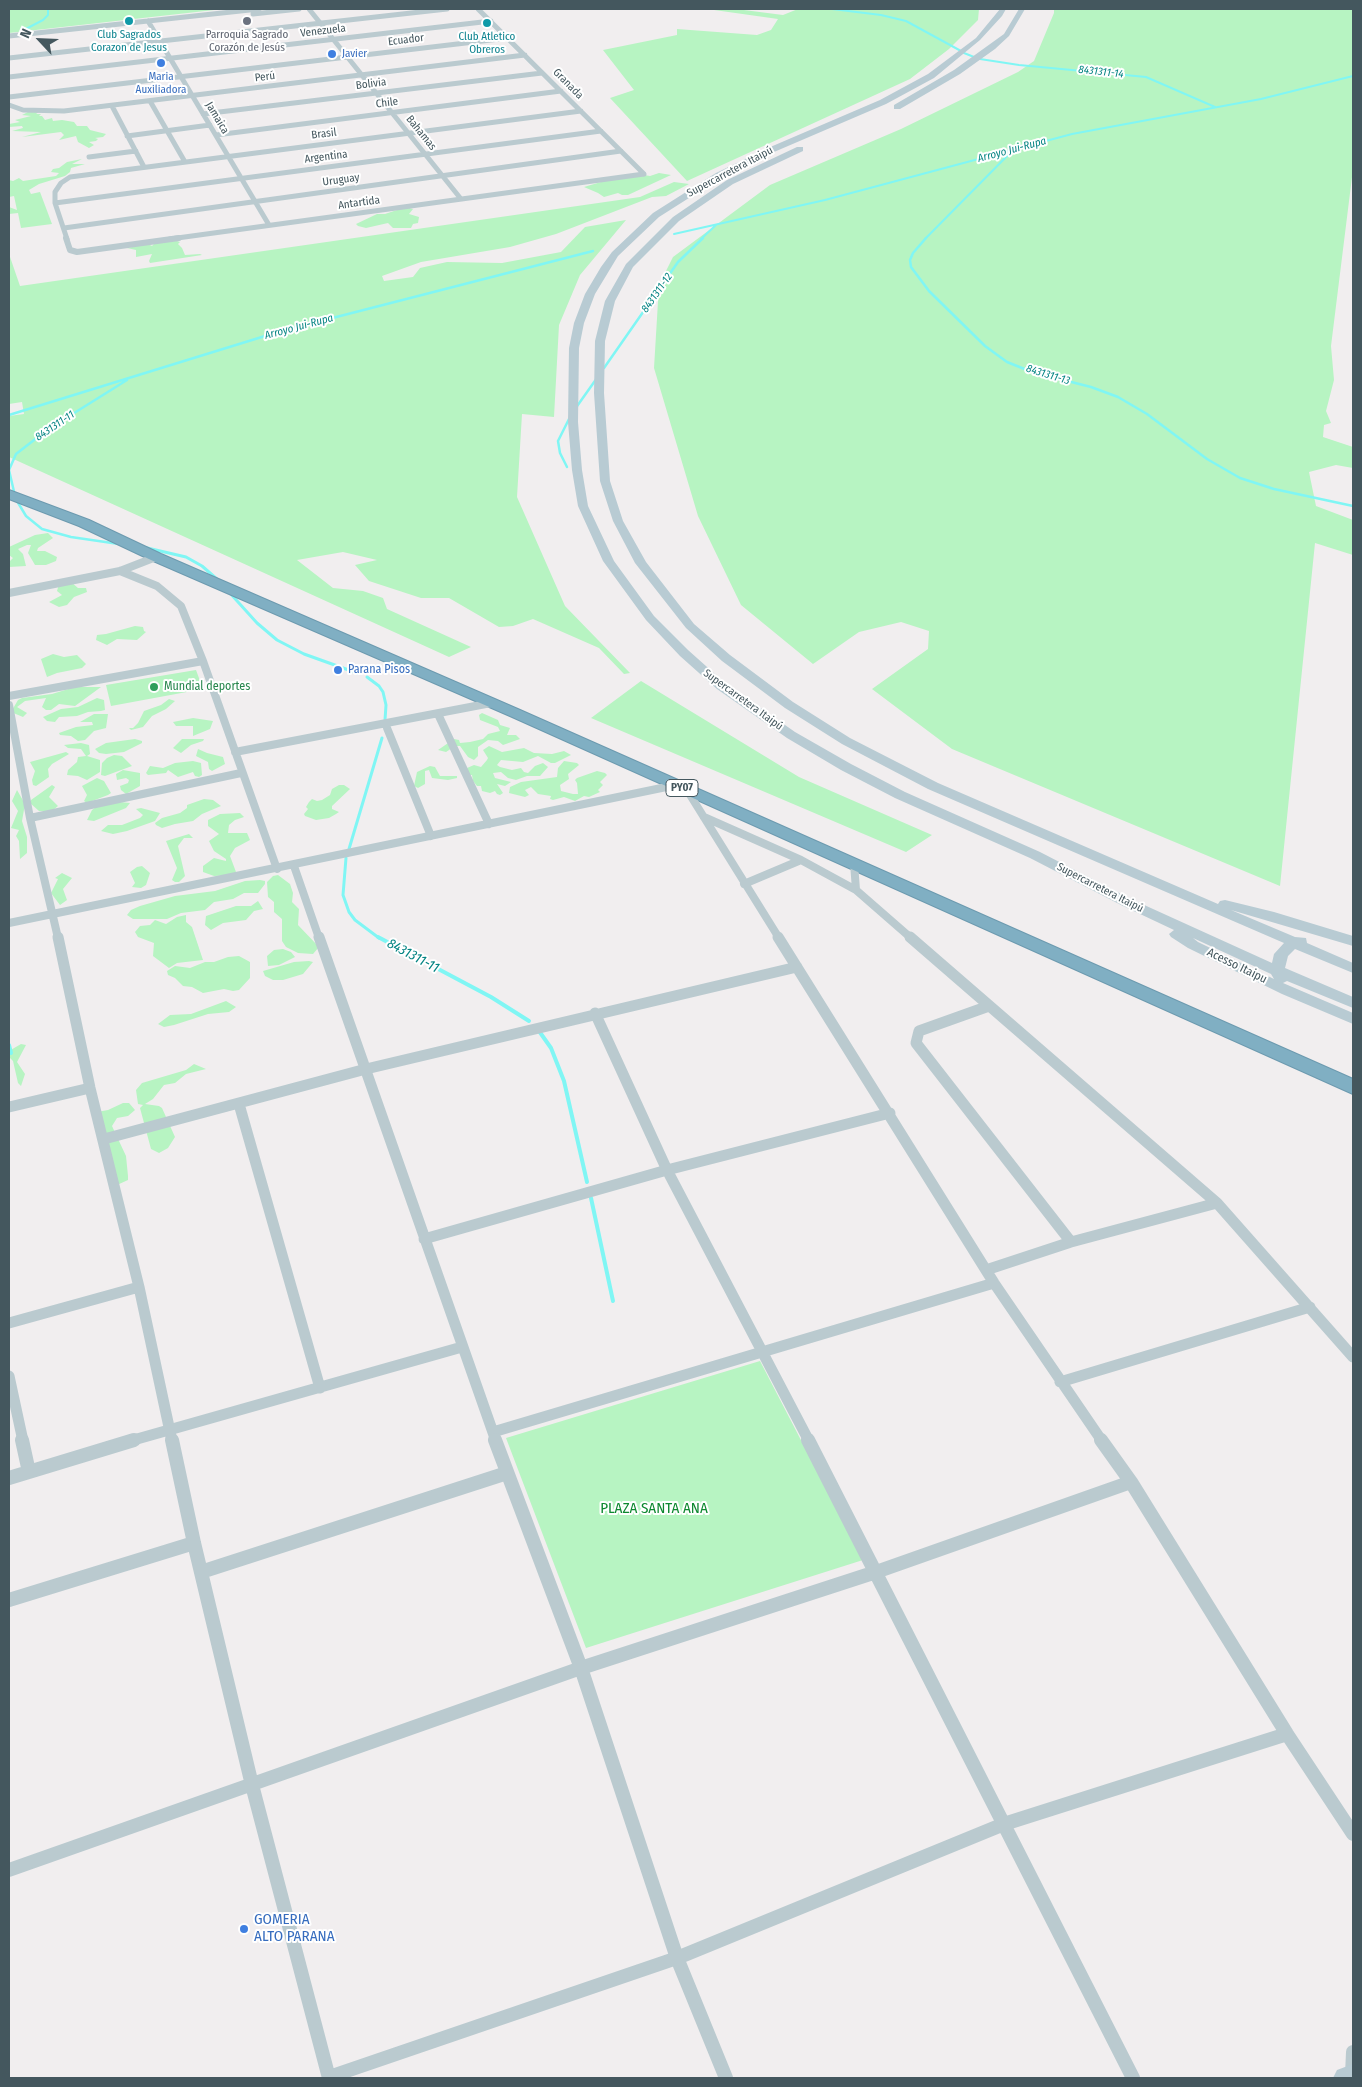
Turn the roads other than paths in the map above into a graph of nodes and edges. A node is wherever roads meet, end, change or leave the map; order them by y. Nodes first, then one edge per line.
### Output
1 (254, 9) edge
2 (259, 9) edge
3 (299, 9) edge
4 (309, 9) edge
5 (447, 9) edge
6 (478, 9) edge
7 (1003, 9) edge
8 (1022, 9) edge
9 (491, 21) junction
10 (149, 23) junction
11 (320, 23) junction
12 (9, 36) edge
13 (508, 38) junction
14 (334, 40) junction
15 (160, 41) junction
16 (525, 56) junction
17 (348, 57) junction
18 (9, 58) edge
19 (170, 58) junction
20 (542, 73) junction
21 (362, 75) junction
22 (9, 77) edge
23 (181, 77) junction
24 (561, 91) junction
25 (376, 93) junction
26 (192, 96) junction
27 (9, 97) edge
28 (150, 101) junction
29 (9, 105) edge
30 (112, 106) junction
31 (580, 111) junction
32 (392, 113) junction
33 (203, 114) junction
34 (210, 125) junction
35 (167, 130) junction
36 (819, 130) junction
37 (601, 131) junction
38 (408, 133) junction
39 (216, 135) junction
40 (834, 135) junction
41 (128, 136) junction
42 (136, 151) junction
43 (621, 151) junction
44 (425, 154) junction
45 (228, 156) junction
46 (89, 157) dead end
47 (185, 162) junction
48 (144, 167) junction
49 (644, 174) joint
50 (442, 176) junction
51 (241, 178) junction
52 (461, 199) junction
53 (255, 202) junction
54 (55, 203) junction
55 (656, 216) junction
56 (676, 219) junction
57 (269, 225) junction
58 (64, 228) junction
59 (9, 494) edge
60 (156, 557) junction
61 (120, 570) junction
62 (9, 593) edge
63 (203, 661) junction
64 (9, 696) edge
65 (491, 703) junction
66 (9, 704) edge
67 (438, 714) junction
68 (408, 720) junction
69 (387, 728) junction
70 (236, 754) junction
71 (241, 773) junction
72 (682, 787) junction
73 (704, 817) junction
74 (30, 818) junction
75 (489, 824) junction
76 (431, 836) junction
77 (801, 860) junction
78 (854, 863) junction
79 (294, 866) junction
80 (277, 869) junction
81 (744, 884) junction
82 (856, 890) junction
83 (1187, 895) junction
84 (1126, 902) junction
85 (53, 913) junction
86 (9, 923) edge
87 (1347, 938) edge
88 (1294, 942) junction
89 (797, 967) junction
90 (1353, 968) edge
91 (1277, 971) junction
92 (1287, 991) junction
93 (1353, 1003) edge
94 (989, 1006) junction
95 (595, 1013) junction
96 (1353, 1019) edge
97 (366, 1069) junction
98 (1353, 1087) edge
99 (90, 1088) junction
100 (239, 1104) junction
101 (9, 1107) edge
102 (890, 1113) junction
103 (104, 1138) junction
104 (667, 1170) junction
105 (1217, 1203) junction
106 (424, 1239) junction
107 (1071, 1242) junction
108 (986, 1270) junction
109 (994, 1283) junction
110 (139, 1286) junction
111 (1310, 1306) junction
112 (9, 1323) edge
113 (462, 1347) junction
114 (764, 1353) junction
115 (1353, 1357) edge
116 (9, 1376) edge
117 (1060, 1382) junction
118 (320, 1388) junction
119 (168, 1430) junction
120 (493, 1432) junction
121 (29, 1472) junction
122 (507, 1473) junction
123 (9, 1478) edge
124 (1131, 1482) junction
125 (194, 1543) junction
126 (201, 1572) junction
127 (876, 1572) junction
128 (9, 1600) edge
129 (581, 1668) junction
130 (1288, 1734) junction
131 (252, 1785) junction
132 (1004, 1824) junction
133 (1353, 1834) edge
134 (9, 1870) edge
135 (676, 1958) junction
136 (1353, 2052) edge
137 (1350, 2076) edge
138 (329, 2078) edge
139 (726, 2078) edge
140 (1133, 2078) edge

1 - 2 street
1 - 10 street
3 - 10 street
4 - 11 street, Bahamas
5 - 11 street
6 - 9 street, Granada
7 - 36 street, Supercarretera Itaipú
8 - 40 street, Supercarretera Itaipú
9 - 13 street, Granada
9 - 14 street, Venezuela
10 - 12 street
10 - 15 street, Jamaica
11 - 14 street, Bahamas
11 - 15 street
13 - 16 street, Granada
13 - 17 street, Ecuador
14 - 17 street, Bahamas
14 - 19 street, Venezuela
15 - 18 street
15 - 19 street, Jamaica
16 - 20 street, Granada
16 - 21 street, Perú
17 - 21 street, Bahamas
17 - 23 street, Ecuador
19 - 22 street, Venezuela
19 - 23 street, Jamaica
20 - 24 street, Granada
20 - 25 street, Bolivia
21 - 25 street, Bahamas
21 - 26 street, Perú
23 - 26 street, Jamaica
23 - 27 street, Ecuador
24 - 31 street, Granada
24 - 32 street, Chile
25 - 32 street, Bahamas
25 - 33 street, Bolivia
26 - 28 street, Perú
26 - 33 street, Jamaica
28 - 30 street, Perú
28 - 35 street
29 - 30 street, Perú
30 - 41 street
31 - 37 street, Granada
31 - 38 street, Brasil
32 - 38 street, Bahamas
32 - 39 street, Chile
33 - 34 street, Jamaica
34 - 35 street
34 - 39 street, Jamaica
35 - 41 street
35 - 47 street
36 - 40 street
36 - 55 street, Supercarretera Itaipú
37 - 43 street, Granada
37 - 44 street, Argentina
38 - 44 street, Bahamas
38 - 45 street, Brasil
39 - 45 street, Jamaica
40 - 56 street, Supercarretera Itaipú
41 - 42 street
42 - 46 street
42 - 48 street
43 - 49 street, Granada
43 - 50 street, Uruguay
44 - 50 street, Bahamas
44 - 51 street, Argentina
45 - 47 street, Brasil
45 - 51 street, Jamaica
47 - 48 street, Brasil
48 - 54 street, Brasil
49 - 52 street, Antartida
50 - 52 street, Bahamas
50 - 53 street, Uruguay
51 - 53 street, Jamaica
51 - 54 street, Argentina
52 - 57 street, Antartida
53 - 57 street, Jamaica
53 - 58 street, Uruguay
54 - 58 street
55 - 56 street
55 - 84 street, Supercarretera Itaipú
56 - 83 street, Supercarretera Itaipú
57 - 58 street, Antartida
59 - 60 highway, PY07
60 - 61 street
60 - 65 highway, PY07
61 - 62 street
61 - 63 street
63 - 64 street
63 - 70 street
65 - 67 street
65 - 72 highway, PY07
66 - 74 street
67 - 68 street
67 - 75 street
68 - 69 street
68 - 70 street
69 - 70 street
69 - 76 street
70 - 71 street
71 - 74 street
71 - 80 street
72 - 73 street
72 - 75 street
72 - 78 highway, PY07
73 - 77 street
73 - 81 street
74 - 85 street
75 - 76 street
76 - 79 street
77 - 81 street
77 - 82 street
78 - 82 street
78 - 98 highway, PY07
79 - 80 street
79 - 97 street
80 - 85 street
81 - 89 street
82 - 94 street
83 - 87 street
83 - 88 street, Supercarretera Itaipú
84 - 91 street, Supercarretera Itaipú
84 - 92 street, Acesso Itaipu
85 - 86 street
85 - 99 street
87 - 88 street
88 - 90 street, Supercarretera Itaipú
88 - 91 street
89 - 95 street
89 - 102 street
91 - 92 street
91 - 93 street, Supercarretera Itaipú
92 - 96 street, Acesso Itaipu
94 - 105 street
94 - 107 street
95 - 97 street
95 - 104 street
97 - 100 street
97 - 106 street
99 - 101 street
99 - 103 street
100 - 103 street
100 - 118 street
102 - 104 street
102 - 108 street
103 - 110 street
104 - 106 street
104 - 114 street
105 - 107 street
105 - 111 street
106 - 113 street
107 - 108 street
108 - 109 street
109 - 114 street
109 - 117 street
110 - 112 street
110 - 119 street
111 - 115 street
111 - 117 street
113 - 118 street
113 - 120 street
114 - 120 street
114 - 127 street
116 - 121 street
117 - 124 street
118 - 119 street
119 - 121 street
119 - 125 street
120 - 122 street
121 - 123 street
122 - 126 street
122 - 129 street
124 - 127 street
124 - 130 street
125 - 126 street
125 - 128 street
126 - 131 street
127 - 129 street
127 - 132 street
129 - 131 street
129 - 135 street
130 - 132 street
130 - 133 street
131 - 134 street
131 - 138 street
132 - 135 street
132 - 140 street
135 - 138 street
135 - 139 street
136 - 137 street

